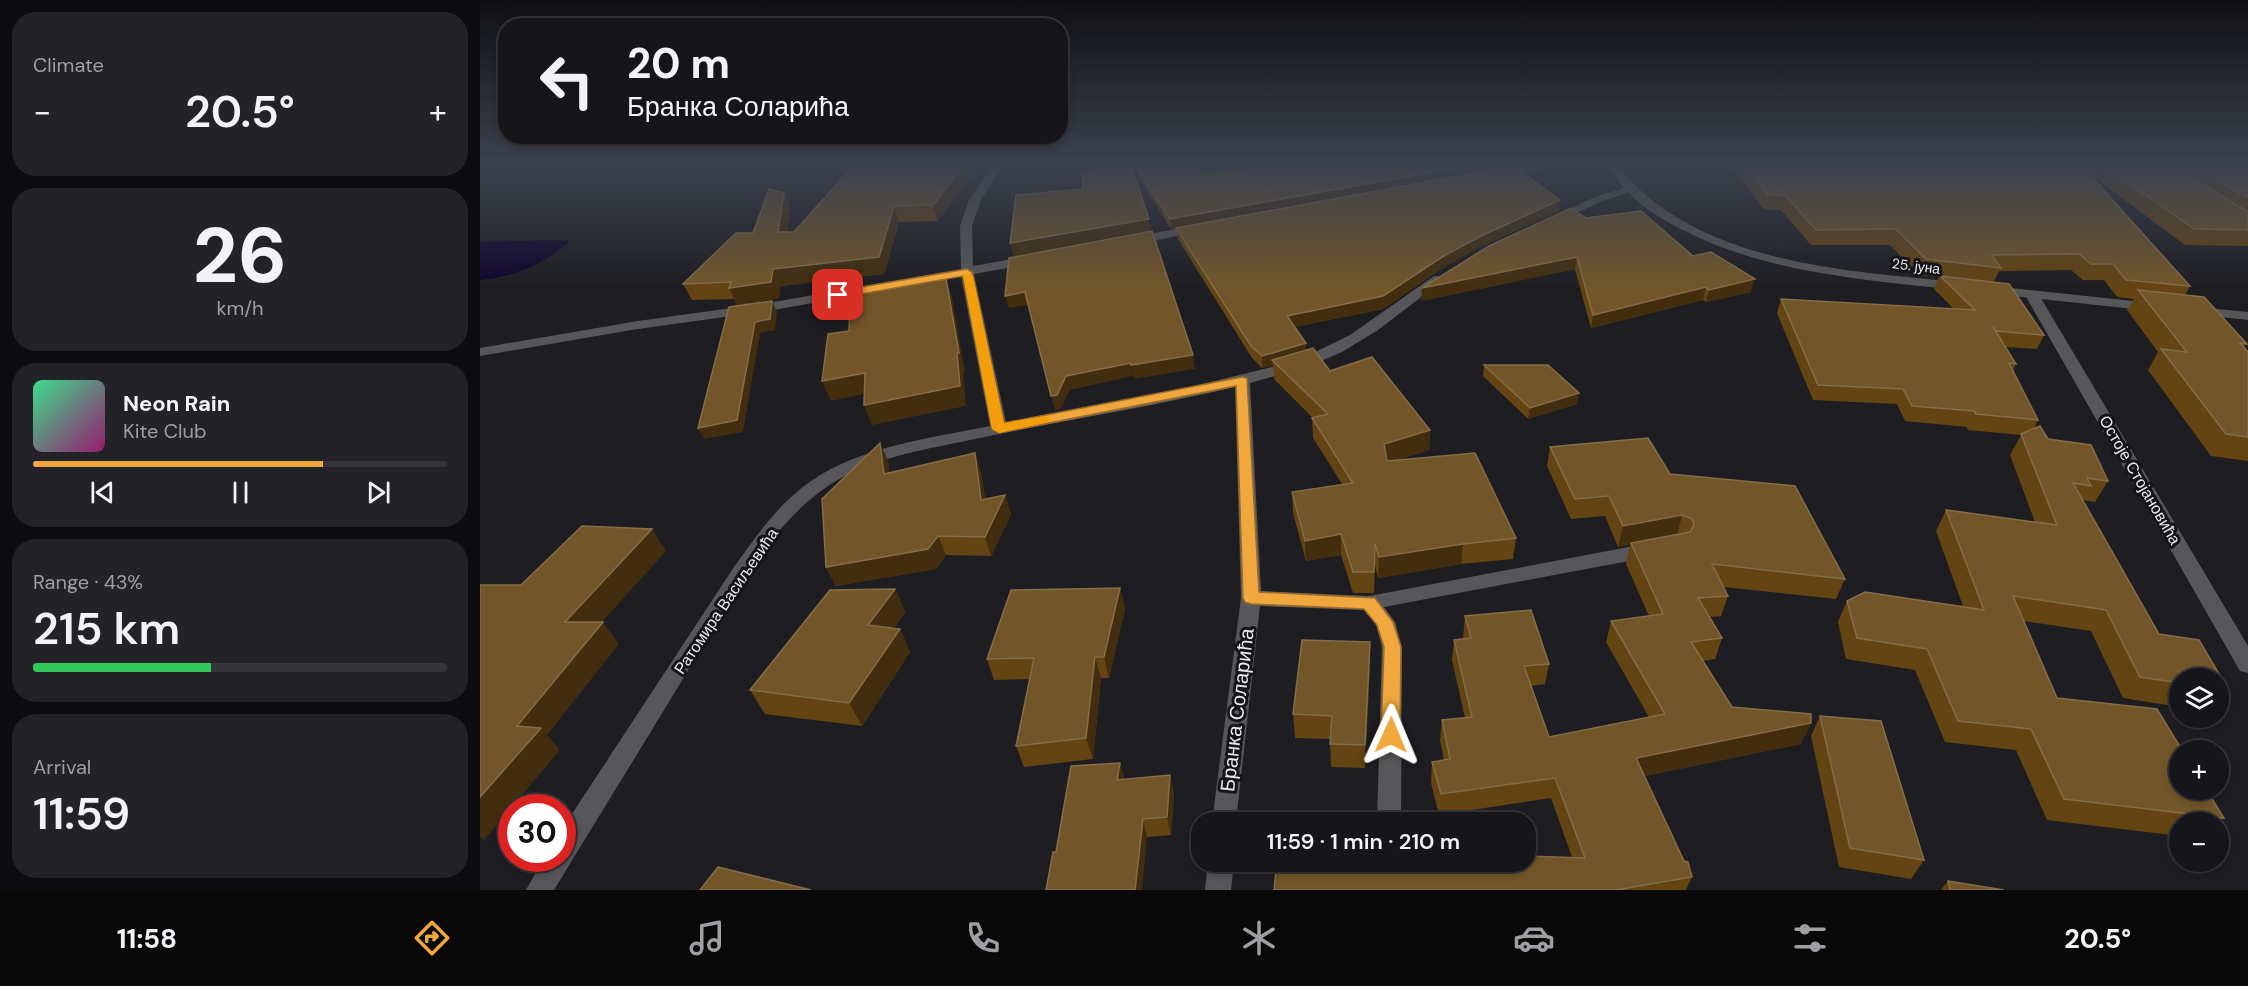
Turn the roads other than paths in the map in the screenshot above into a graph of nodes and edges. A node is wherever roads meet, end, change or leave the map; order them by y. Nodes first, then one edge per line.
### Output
1 (973, 207) edge
2 (1583, 207) edge
3 (1651, 207) edge
4 (1547, 223) edge
5 (1215, 225) edge
6 (1120, 243) edge
7 (1038, 259) edge
8 (967, 272) junction
9 (1447, 274) edge
10 (2032, 295) junction
11 (2248, 316) edge
12 (480, 352) edge
13 (1242, 381) junction
14 (999, 429) junction
15 (1666, 547) edge
16 (1251, 598) junction
17 (1369, 603) junction
18 (2248, 665) edge
19 (1225, 812) edge
20 (1389, 812) edge
21 (576, 830) edge
22 (550, 872) edge
23 (1220, 872) edge
24 (1388, 872) edge
25 (539, 890) edge
26 (1218, 890) edge
27 (1388, 890) edge

1 - 8 street
2 - 4 street
3 - 10 street, 25. јуна
5 - 6 street
7 - 8 street
8 - 12 street
8 - 14 street
9 - 13 street
10 - 11 street, 25. јуна
10 - 18 street, Остоје Стојановића
13 - 14 street, Ратомира Васиљевића
13 - 16 street, Бранка Соларића
14 - 21 street, Ратомира Васиљевића
15 - 17 street
16 - 17 street
16 - 19 street, Бранка Соларића
17 - 20 street
22 - 25 street
23 - 26 street
24 - 27 street

